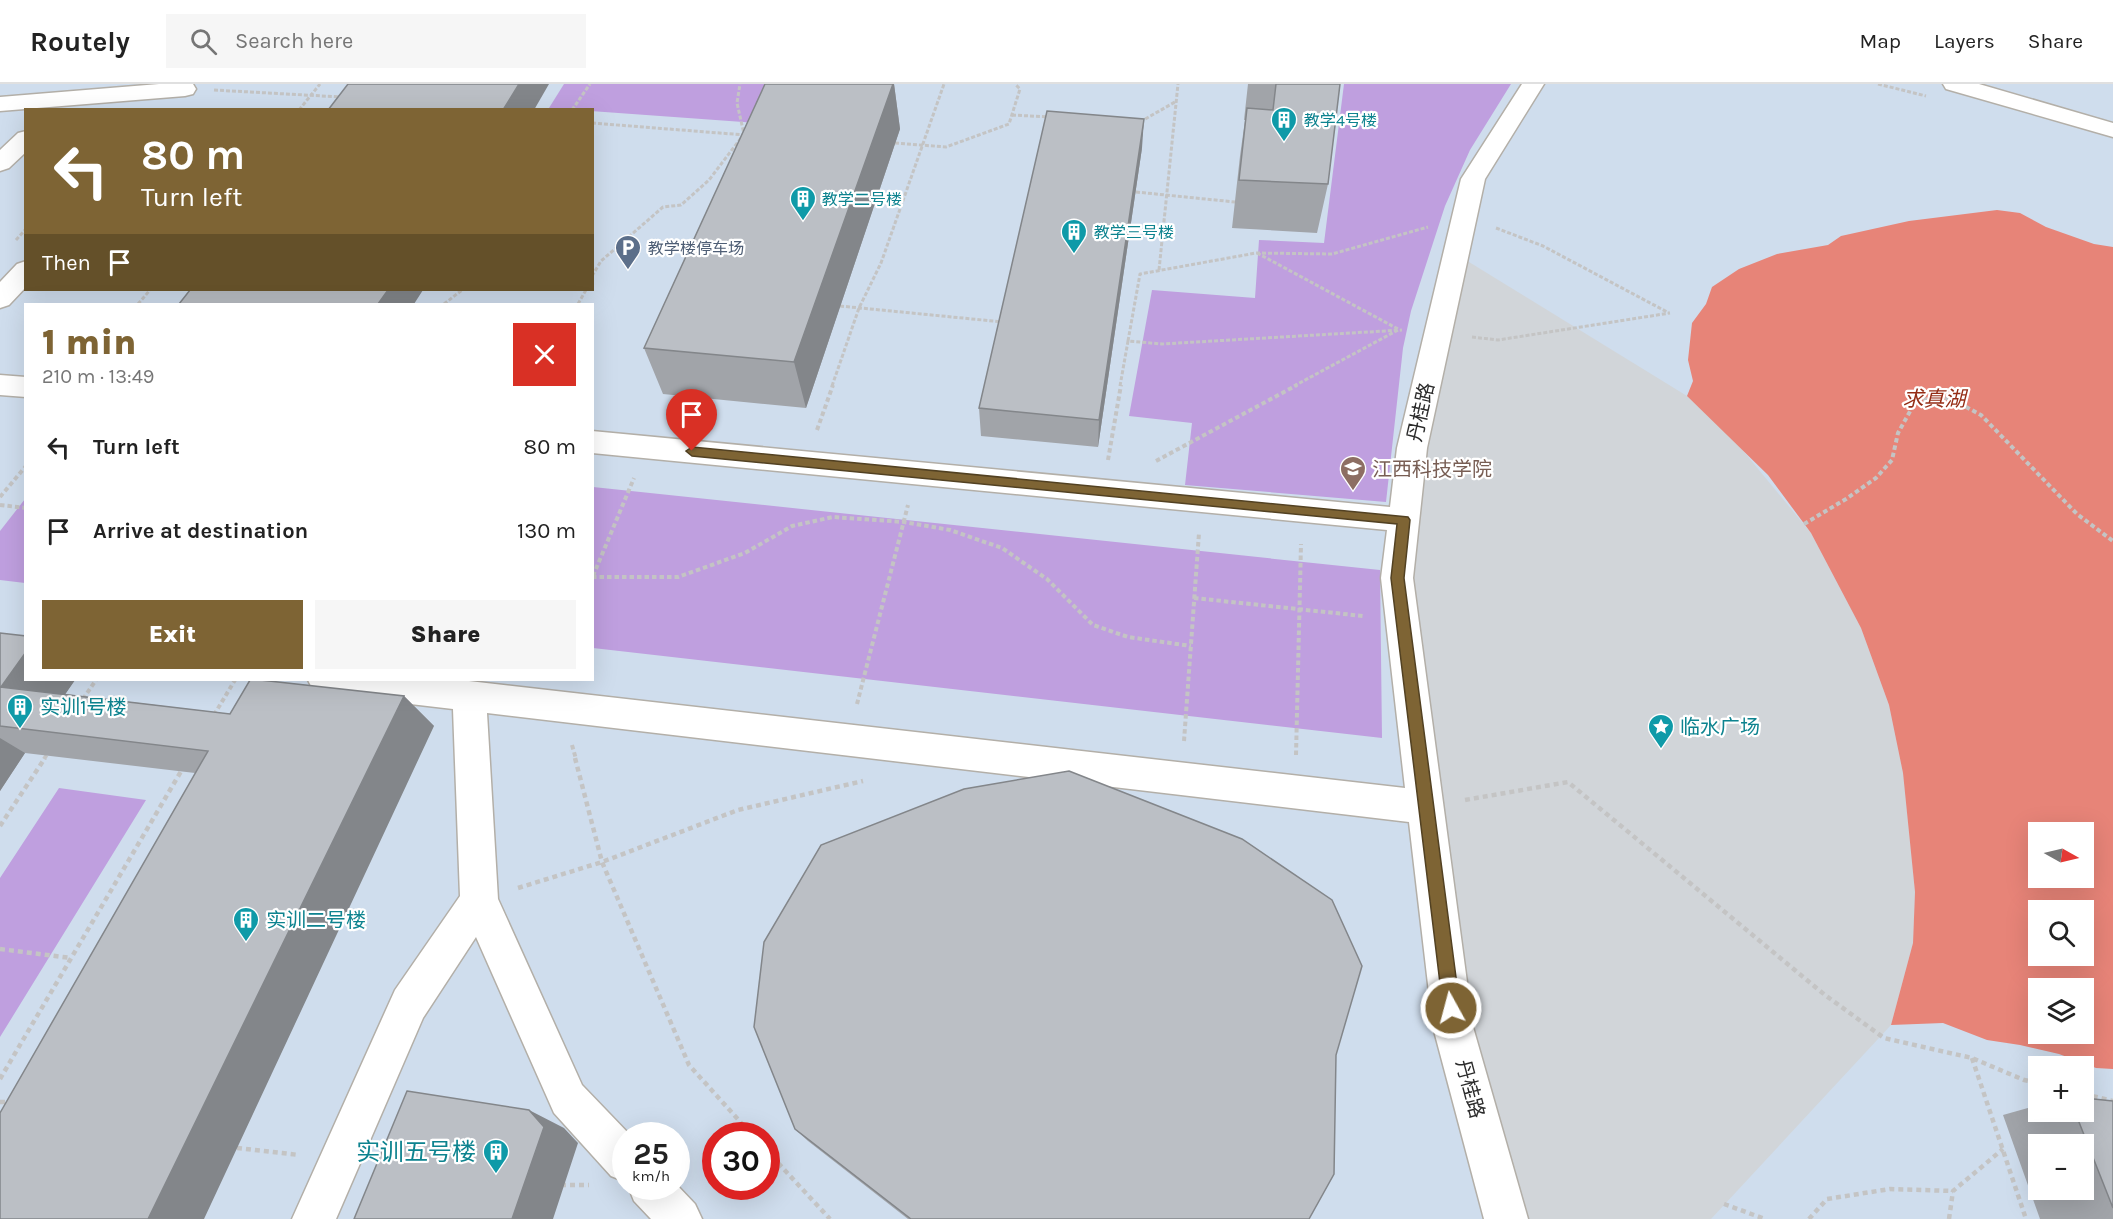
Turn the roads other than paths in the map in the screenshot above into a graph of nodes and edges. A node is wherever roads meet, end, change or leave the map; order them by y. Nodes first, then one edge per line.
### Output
1 (1533, 84) edge
2 (1954, 84) edge
3 (187, 86) edge
4 (61, 104) edge
5 (0, 105) edge
6 (169, 108) edge
7 (2113, 130) edge
8 (24, 140) edge
9 (0, 163) edge
10 (24, 272) edge
11 (0, 298) edge
12 (0, 385) edge
13 (24, 387) edge
14 (594, 442) edge
15 (1404, 520) junction
16 (334, 681) edge
17 (469, 696) junction
18 (1426, 807) junction
19 (479, 900) junction
20 (612, 1171) edge
21 (662, 1200) edge
22 (314, 1219) edge
23 (680, 1219) edge
24 (1506, 1219) edge

1 - 15 street, 丹桂路
2 - 7 street
3 - 4 street
3 - 6 street
4 - 5 street
8 - 9 street
10 - 11 street
12 - 13 street
14 - 15 street
15 - 18 street, 丹桂路
16 - 17 street
17 - 18 street
17 - 19 street
18 - 24 street, 丹桂路
19 - 20 street
19 - 22 street
21 - 23 street

